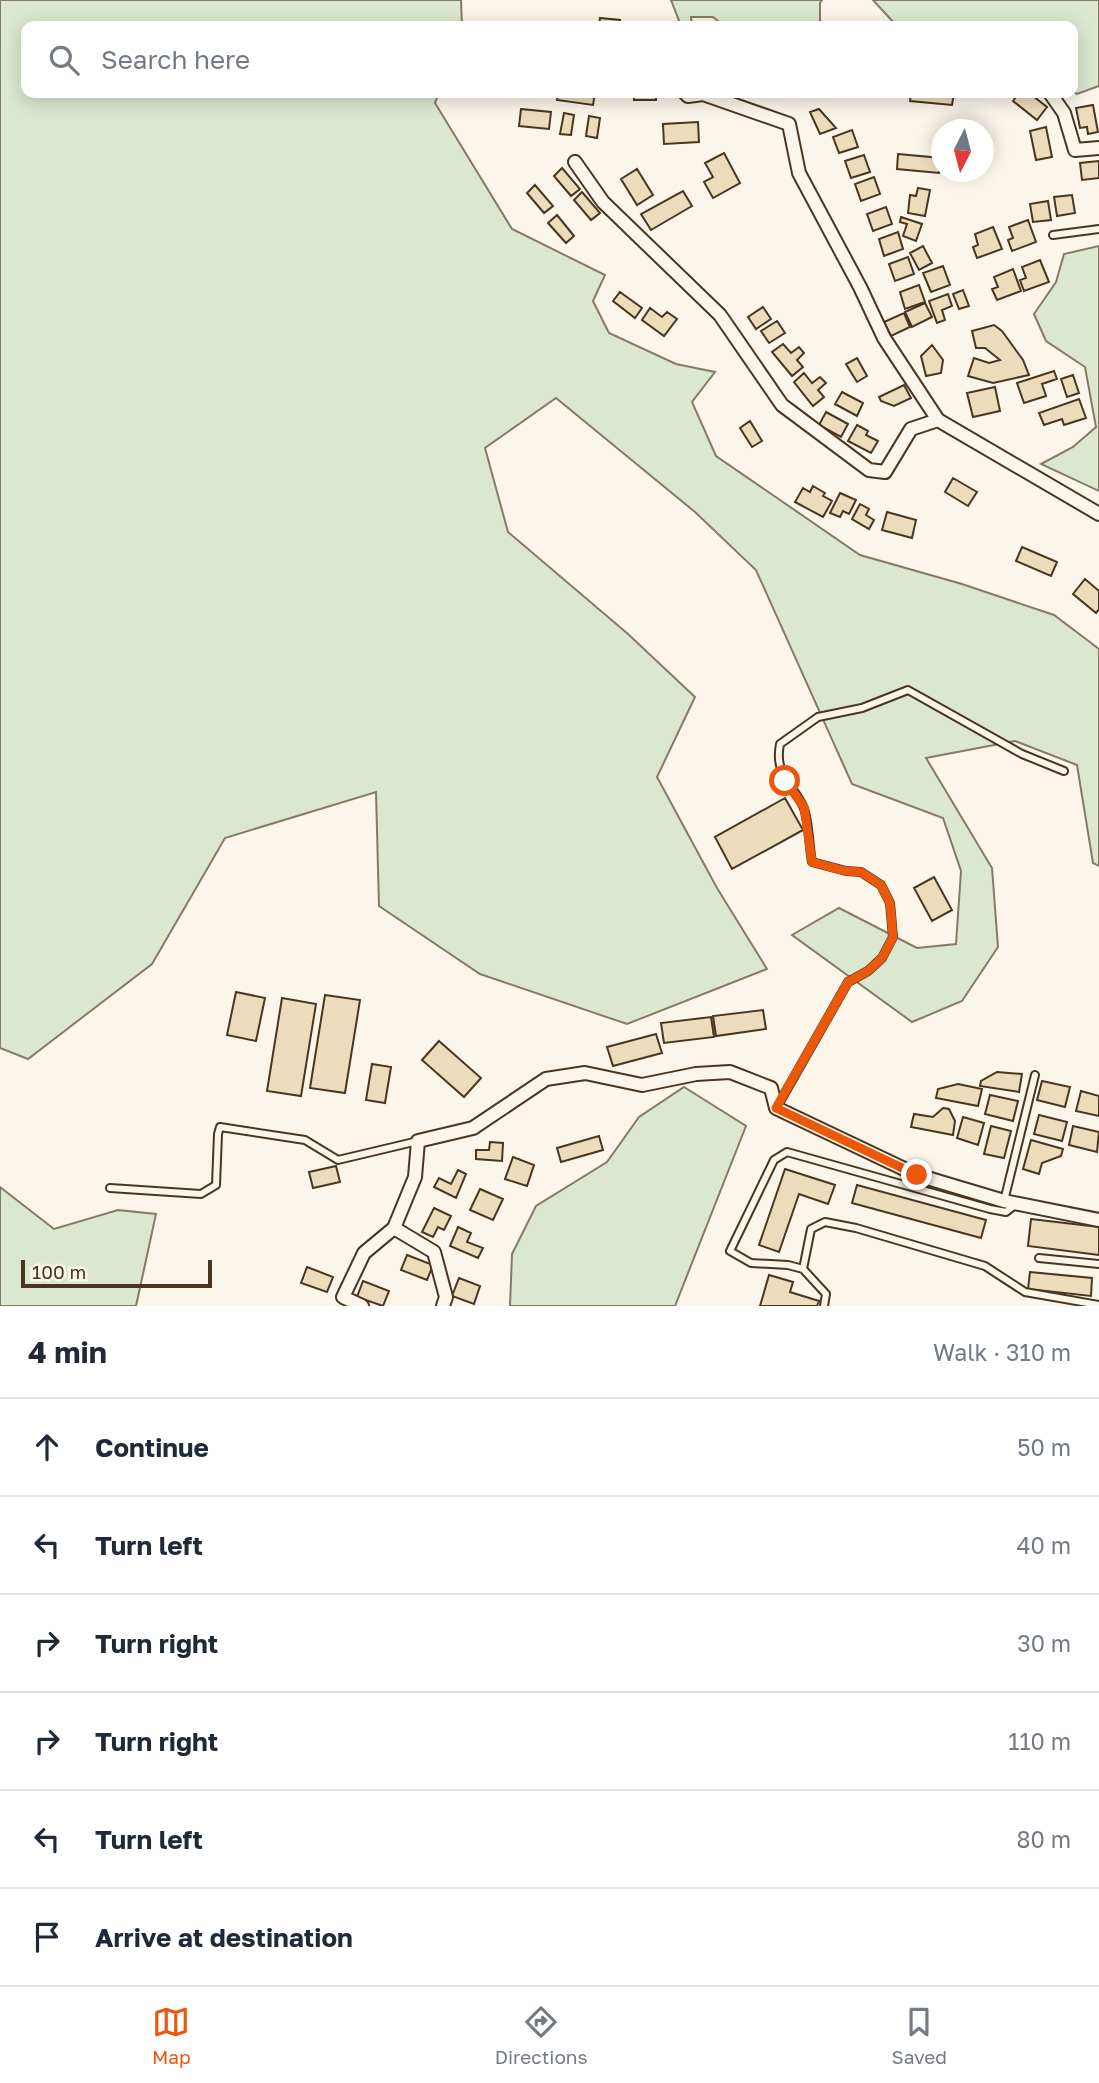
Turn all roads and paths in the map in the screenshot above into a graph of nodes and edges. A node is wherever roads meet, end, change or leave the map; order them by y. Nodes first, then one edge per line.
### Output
1 (714, 98) edge
2 (1054, 98) edge
3 (1099, 148) edge
4 (575, 162) dead end
5 (1099, 229) edge
6 (1053, 235) dead end
7 (938, 420) junction
8 (1099, 514) edge
9 (1064, 771) dead end
10 (1035, 1076) dead end
11 (776, 1108) junction
12 (418, 1141) junction
13 (110, 1188) dead end
14 (1010, 1202) junction
15 (1099, 1220) edge
16 (394, 1228) junction
17 (1039, 1258) dead end
18 (1099, 1264) edge
19 (803, 1269) junction
20 (1099, 1305) edge
21 (362, 1306) edge
22 (443, 1306) edge
23 (824, 1306) edge

1 - 7 street
2 - 3 street
4 - 7 street
5 - 6 lane
7 - 8 street
9 - 11 lane
10 - 14 lane
11 - 12 street
11 - 14 street
12 - 13 lane
12 - 16 street
14 - 15 street
14 - 19 lane
16 - 21 street
16 - 22 street
17 - 18 lane
19 - 20 lane
19 - 23 lane

